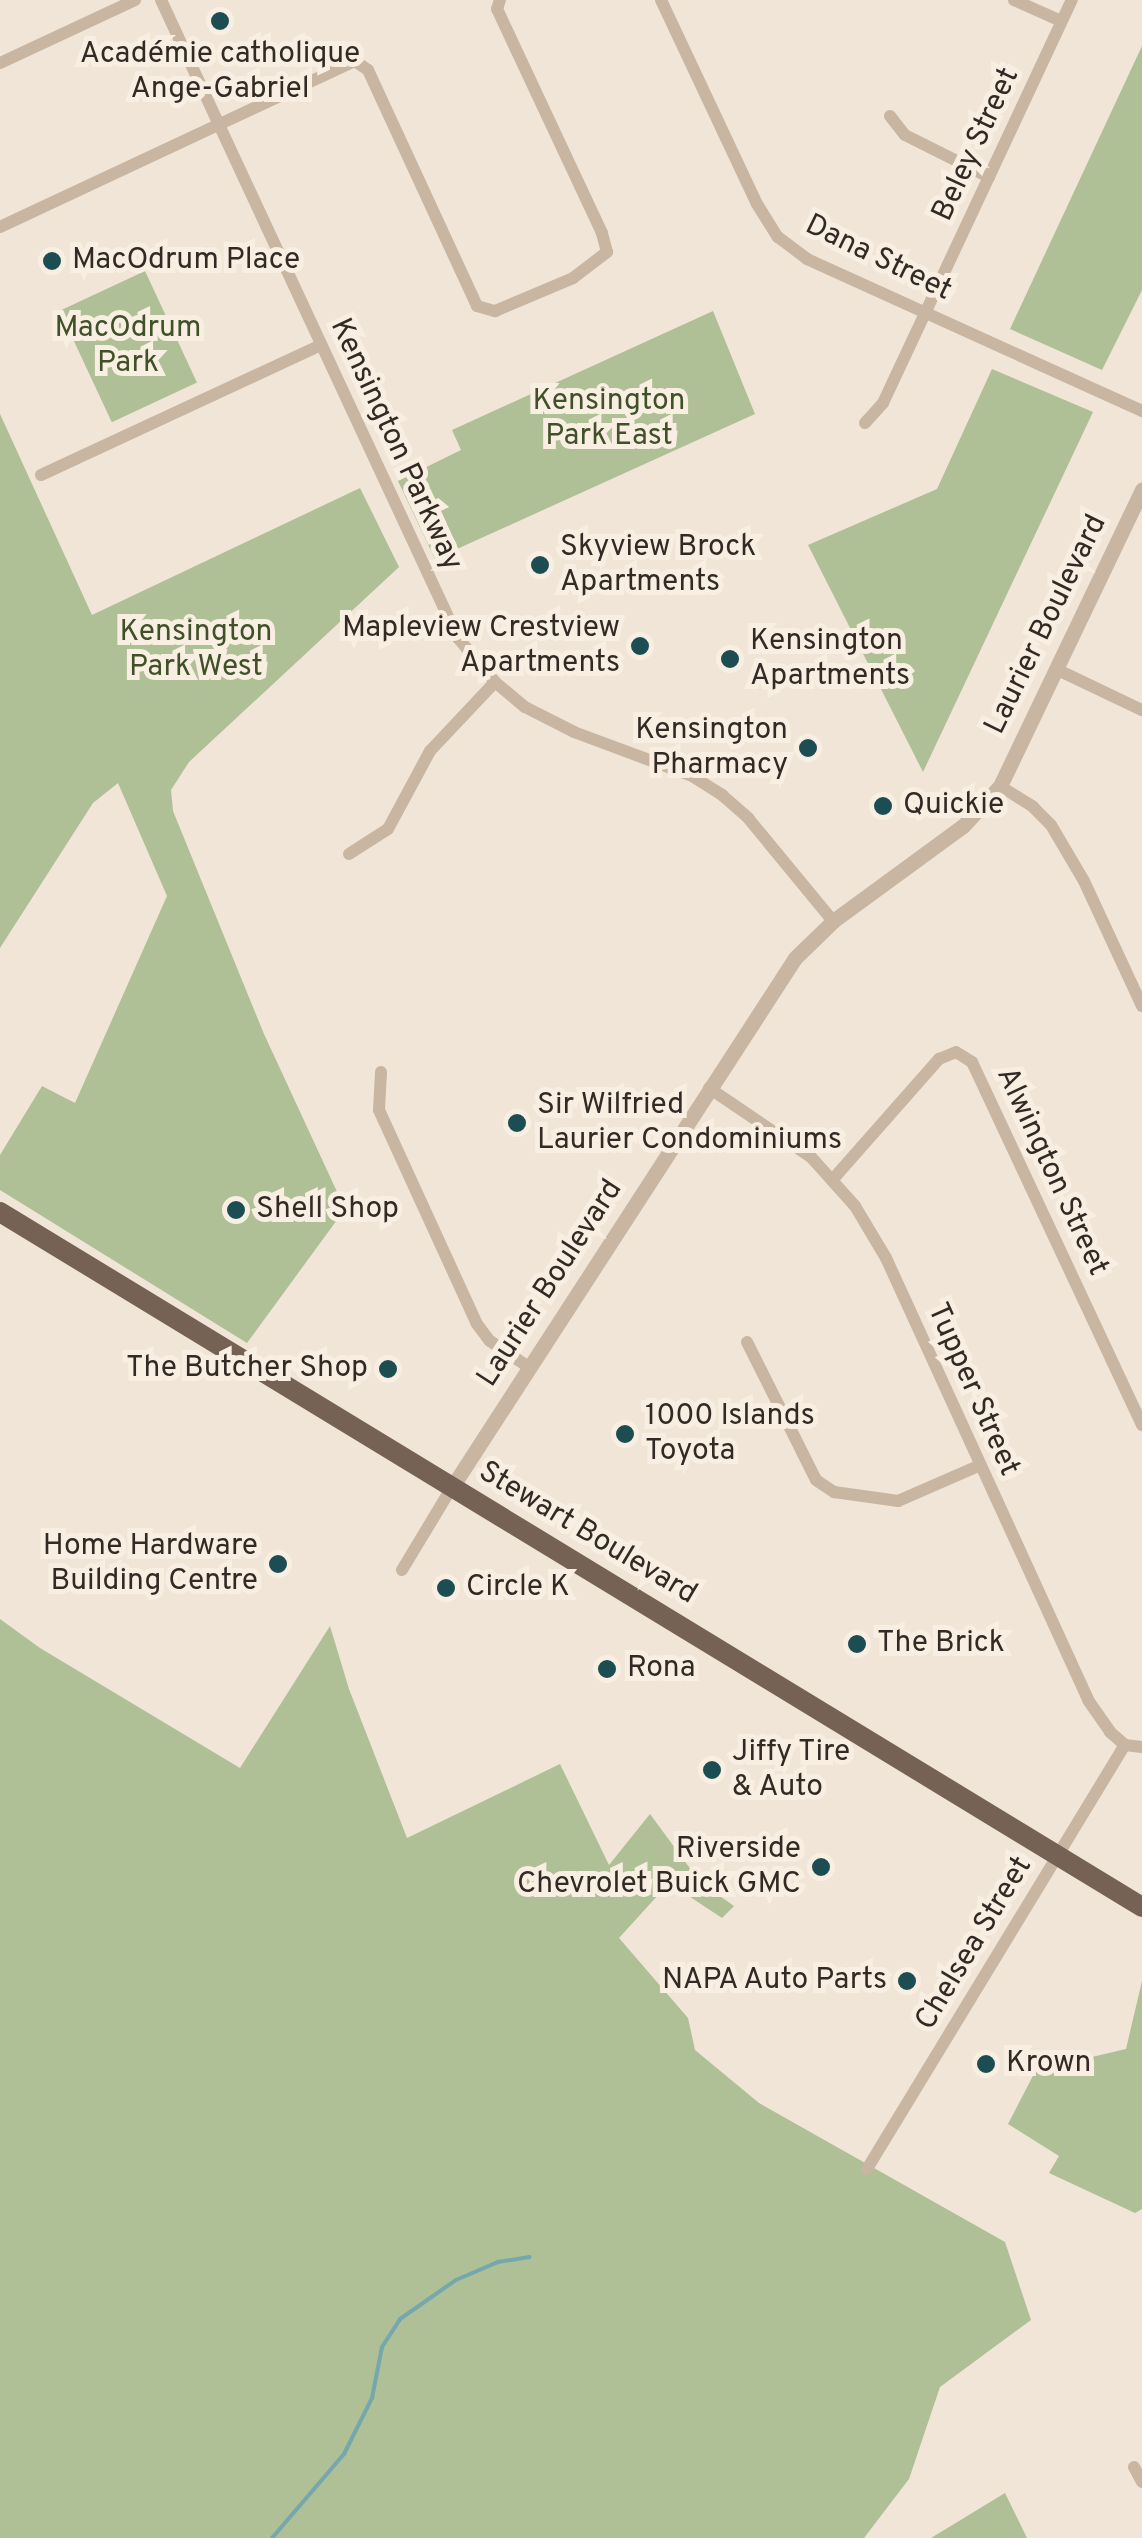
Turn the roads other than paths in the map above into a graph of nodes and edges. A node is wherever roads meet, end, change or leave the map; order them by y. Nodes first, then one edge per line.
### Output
1 (134, 0) edge
2 (160, 0) edge
3 (500, 0) edge
4 (661, 0) edge
5 (1014, 0) edge
6 (1072, 0) edge
7 (1061, 22) junction
8 (0, 63) edge
9 (890, 116) dead end
10 (218, 124) junction
11 (989, 177) junction
12 (0, 227) edge
13 (927, 311) junction
14 (321, 344) junction
15 (1142, 411) edge
16 (865, 423) dead end
17 (41, 474) dead end
18 (1142, 489) edge
19 (1136, 521) edge
20 (1058, 670) junction
21 (495, 682) junction
22 (1142, 710) edge
23 (1000, 786) junction
24 (349, 854) dead end
25 (833, 921) junction
26 (1142, 1006) edge
27 (381, 1072) dead end
28 (709, 1088) junction
29 (834, 1178) junction
30 (0, 1212) edge
31 (747, 1342) dead end
32 (530, 1368) junction
33 (1142, 1424) edge
34 (978, 1466) junction
35 (452, 1487) junction
36 (402, 1570) dead end
37 (1126, 1745) junction
38 (1142, 1746) edge
39 (1058, 1856) junction
40 (1142, 1907) edge
41 (866, 2169) dead end
42 (1134, 2467) dead end
43 (1142, 2482) edge

1 - 8 street
2 - 10 street, Kensington Parkway
3 - 10 street
4 - 13 street, Dana Street
5 - 7 street
6 - 7 street, Beley Street
7 - 11 street, Beley Street
9 - 11 street
10 - 12 street
10 - 14 street, Kensington Parkway
11 - 13 street, Beley Street
13 - 15 street, Dana Street
13 - 16 street, Beley Street
14 - 17 street
14 - 21 street, Kensington Parkway
18 - 19 street, Laurier Boulevard
19 - 20 street, Laurier Boulevard
20 - 22 street
20 - 23 street, Laurier Boulevard
21 - 24 street
21 - 25 street, Kensington Parkway
23 - 25 street, Laurier Boulevard
23 - 26 street
25 - 28 street, Laurier Boulevard
27 - 32 street
28 - 29 street, Tupper Street
28 - 32 street, Laurier Boulevard
29 - 33 street, Alwington Street
29 - 34 street, Tupper Street
30 - 35 main road, Stewart Boulevard
31 - 34 street
32 - 35 street, Laurier Boulevard
34 - 37 street, Tupper Street
35 - 36 street
35 - 39 main road, Stewart Boulevard
37 - 38 street
37 - 39 street, Chelsea Street
39 - 40 main road, Stewart Boulevard
39 - 41 street, Chelsea Street
42 - 43 street

